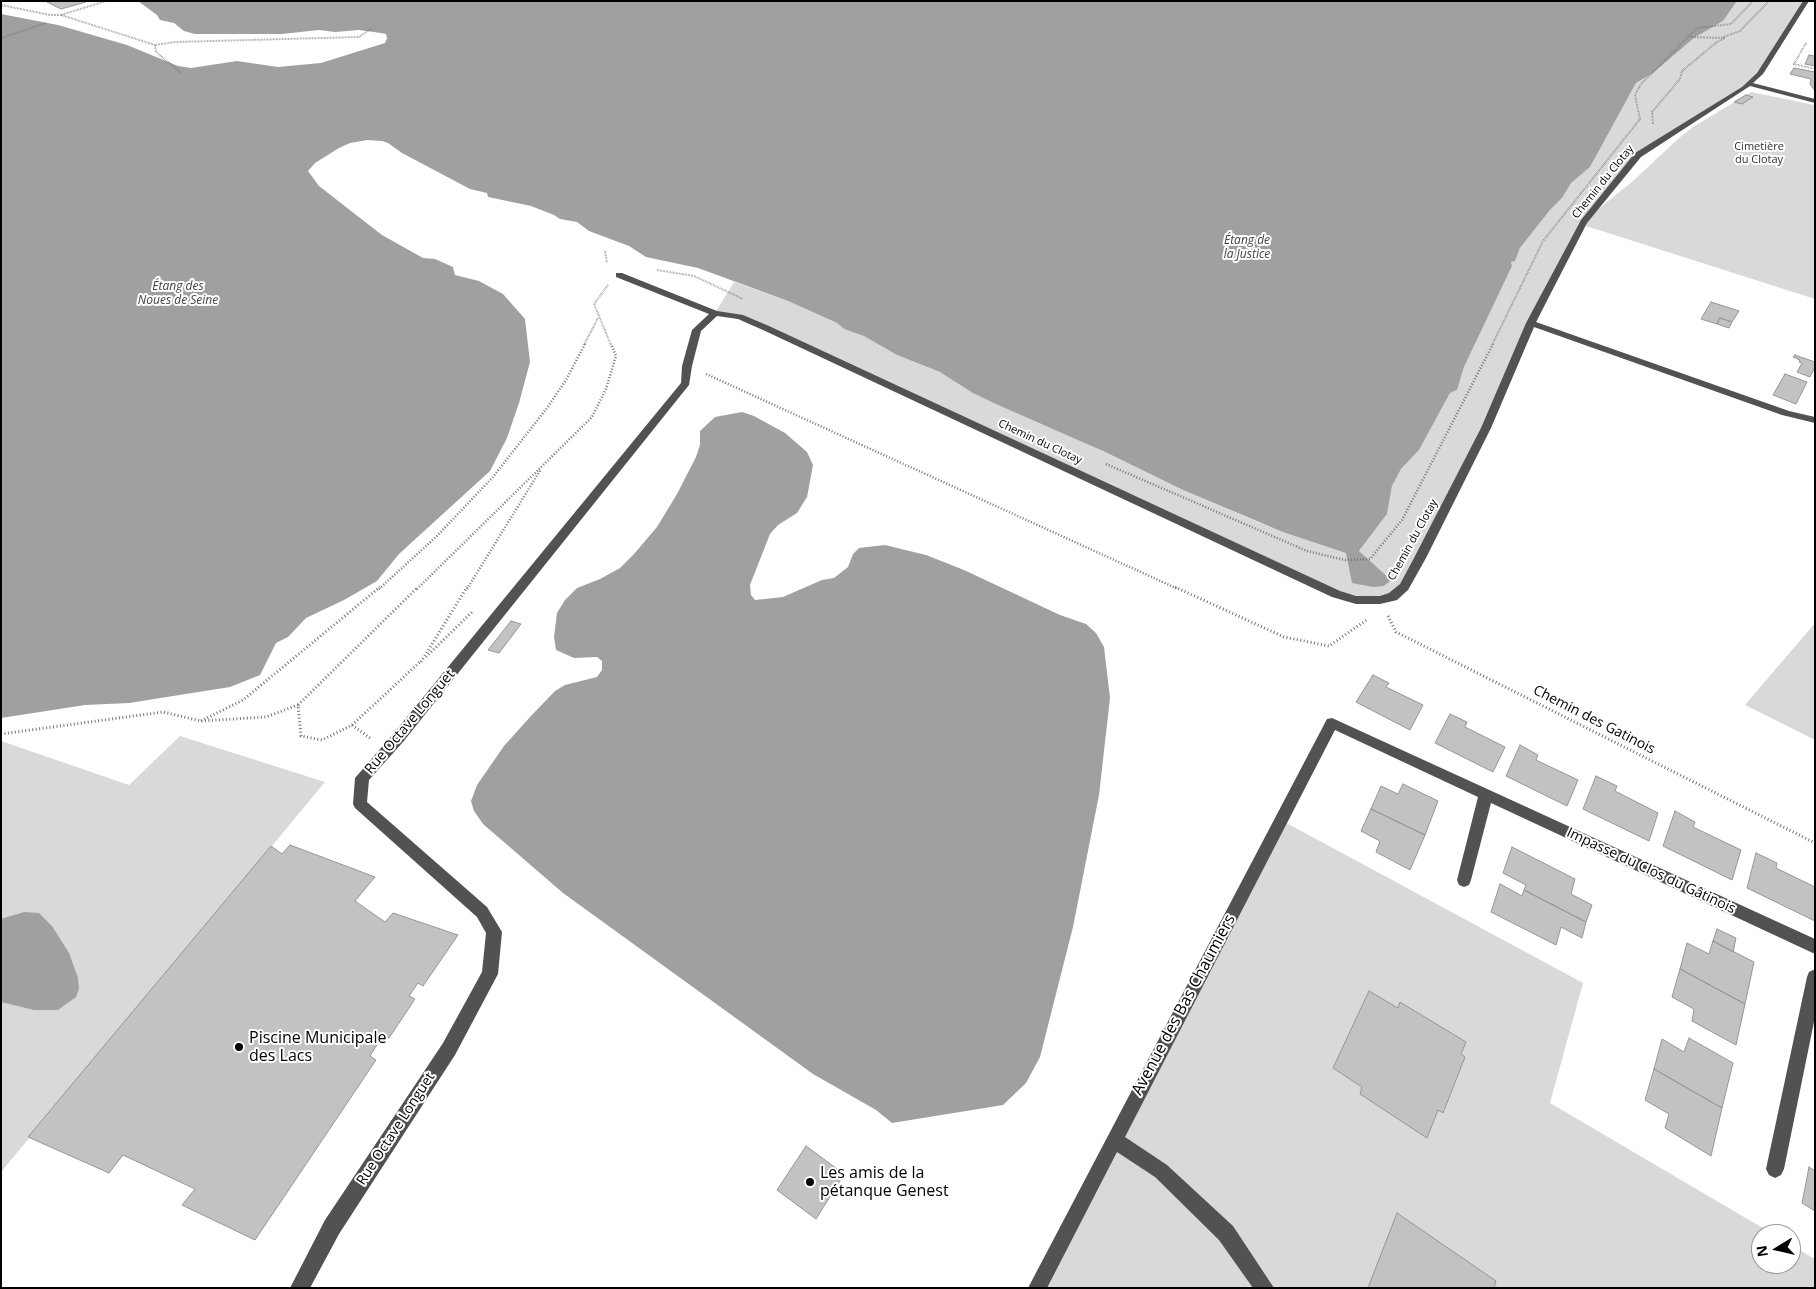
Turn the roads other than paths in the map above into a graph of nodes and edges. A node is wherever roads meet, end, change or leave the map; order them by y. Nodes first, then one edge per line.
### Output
1 (1806, 3) edge
2 (1748, 84) junction
3 (1815, 101) edge
4 (616, 278) road end
5 (715, 313) junction
6 (1531, 323) junction
7 (1815, 420) edge
8 (1332, 723) joint
9 (1486, 795) junction
10 (1464, 880) dead end
11 (1815, 947) edge
12 (1815, 977) edge
13 (1114, 1140) junction
14 (1775, 1169) dead end
15 (298, 1288) edge
16 (1037, 1288) edge
17 (1265, 1288) edge

1 - 2 street, Chemin du Clotay
2 - 3 street
2 - 6 street, Chemin du Clotay
4 - 5 street, Chemin du Clotay
5 - 6 street, Chemin du Clotay
5 - 15 street, Rue Octave Longuet
6 - 7 street
8 - 9 street, Impasse du Clos du Gâtinois
8 - 13 street, Avenue des Bas Chaumiers
9 - 10 street
9 - 11 street, Impasse du Clos du Gâtinois
12 - 14 street
13 - 16 street, Avenue des Bas Chaumiers
13 - 17 street

